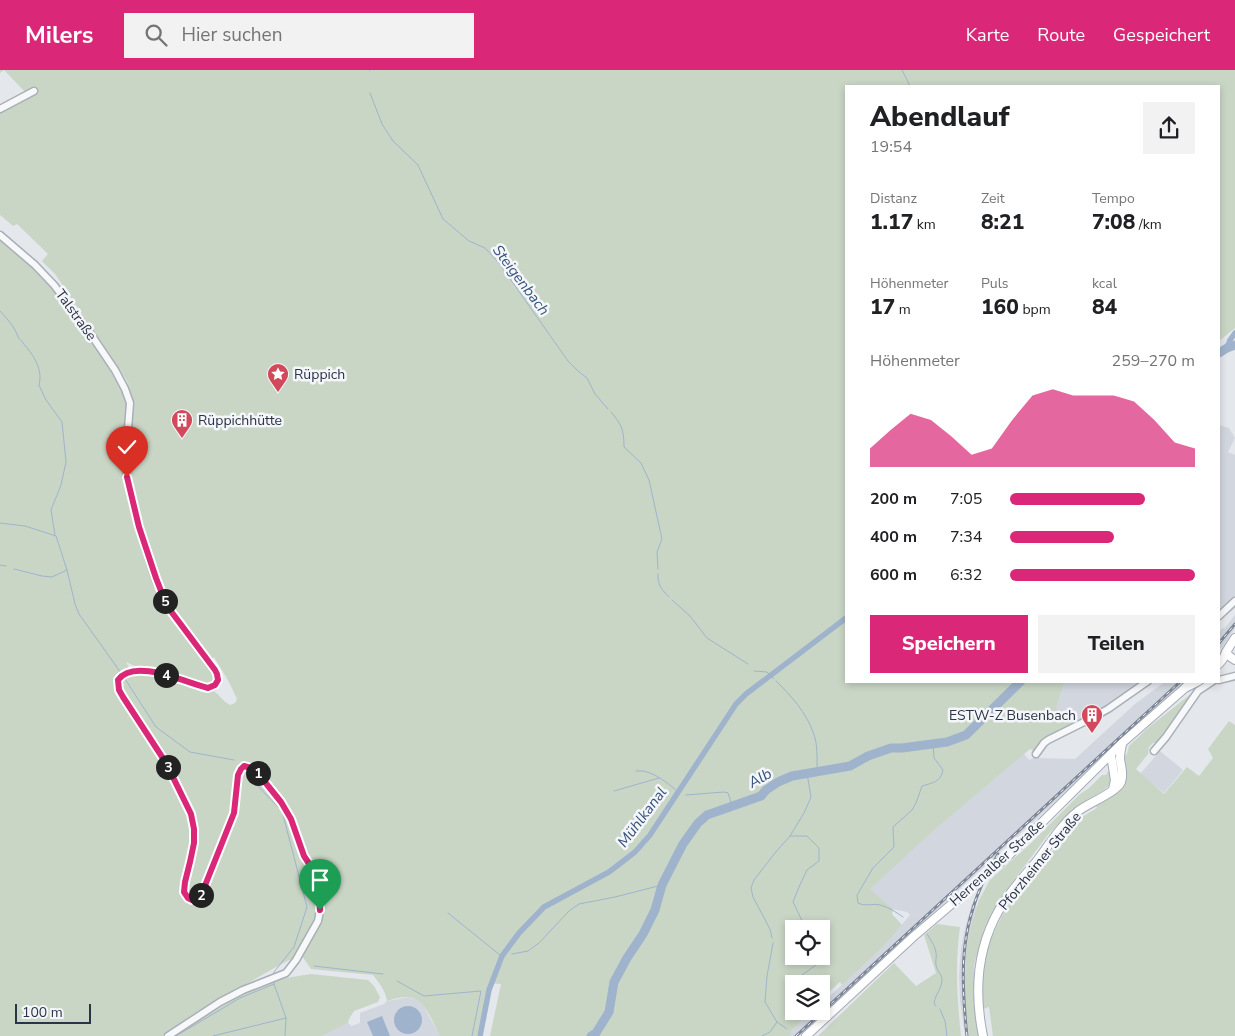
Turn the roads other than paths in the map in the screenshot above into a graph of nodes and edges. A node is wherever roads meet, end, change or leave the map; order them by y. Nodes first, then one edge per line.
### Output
1 (34, 91) dead end
2 (0, 109) edge
3 (0, 235) edge
4 (1235, 601) edge
5 (1220, 615) edge
6 (1235, 638) edge
7 (1222, 654) edge
8 (1235, 654) edge
9 (1235, 660) edge
10 (1235, 676) edge
11 (1220, 680) edge
12 (1145, 683) edge
13 (1190, 683) edge
14 (1195, 683) edge
15 (1210, 683) edge
16 (1186, 688) junction
17 (1122, 744) junction
18 (1154, 750) dead end
19 (1036, 754) dead end
20 (1111, 755) junction
21 (1120, 760) junction
22 (1094, 771) junction
23 (1114, 772) junction
24 (1113, 789) junction
25 (168, 1036) edge
26 (806, 1036) edge
27 (983, 1036) edge

1 - 2 street
3 - 25 street, Talstraße
4 - 5 street
6 - 7 main road
7 - 8 main road
7 - 9 main road
10 - 11 street
12 - 19 street
13 - 16 main road, Herrenalber Straße
14 - 16 main road, Herrenalber Straße
15 - 18 street
16 - 17 main road, Herrenalber Straße
17 - 20 main road, Herrenalber Straße
17 - 21 main road
20 - 21 main road
20 - 22 main road, Herrenalber Straße
20 - 23 main road
21 - 24 main road
22 - 23 main road
22 - 26 main road, Herrenalber Straße
23 - 24 main road
24 - 27 main road, Pforzheimer Straße

